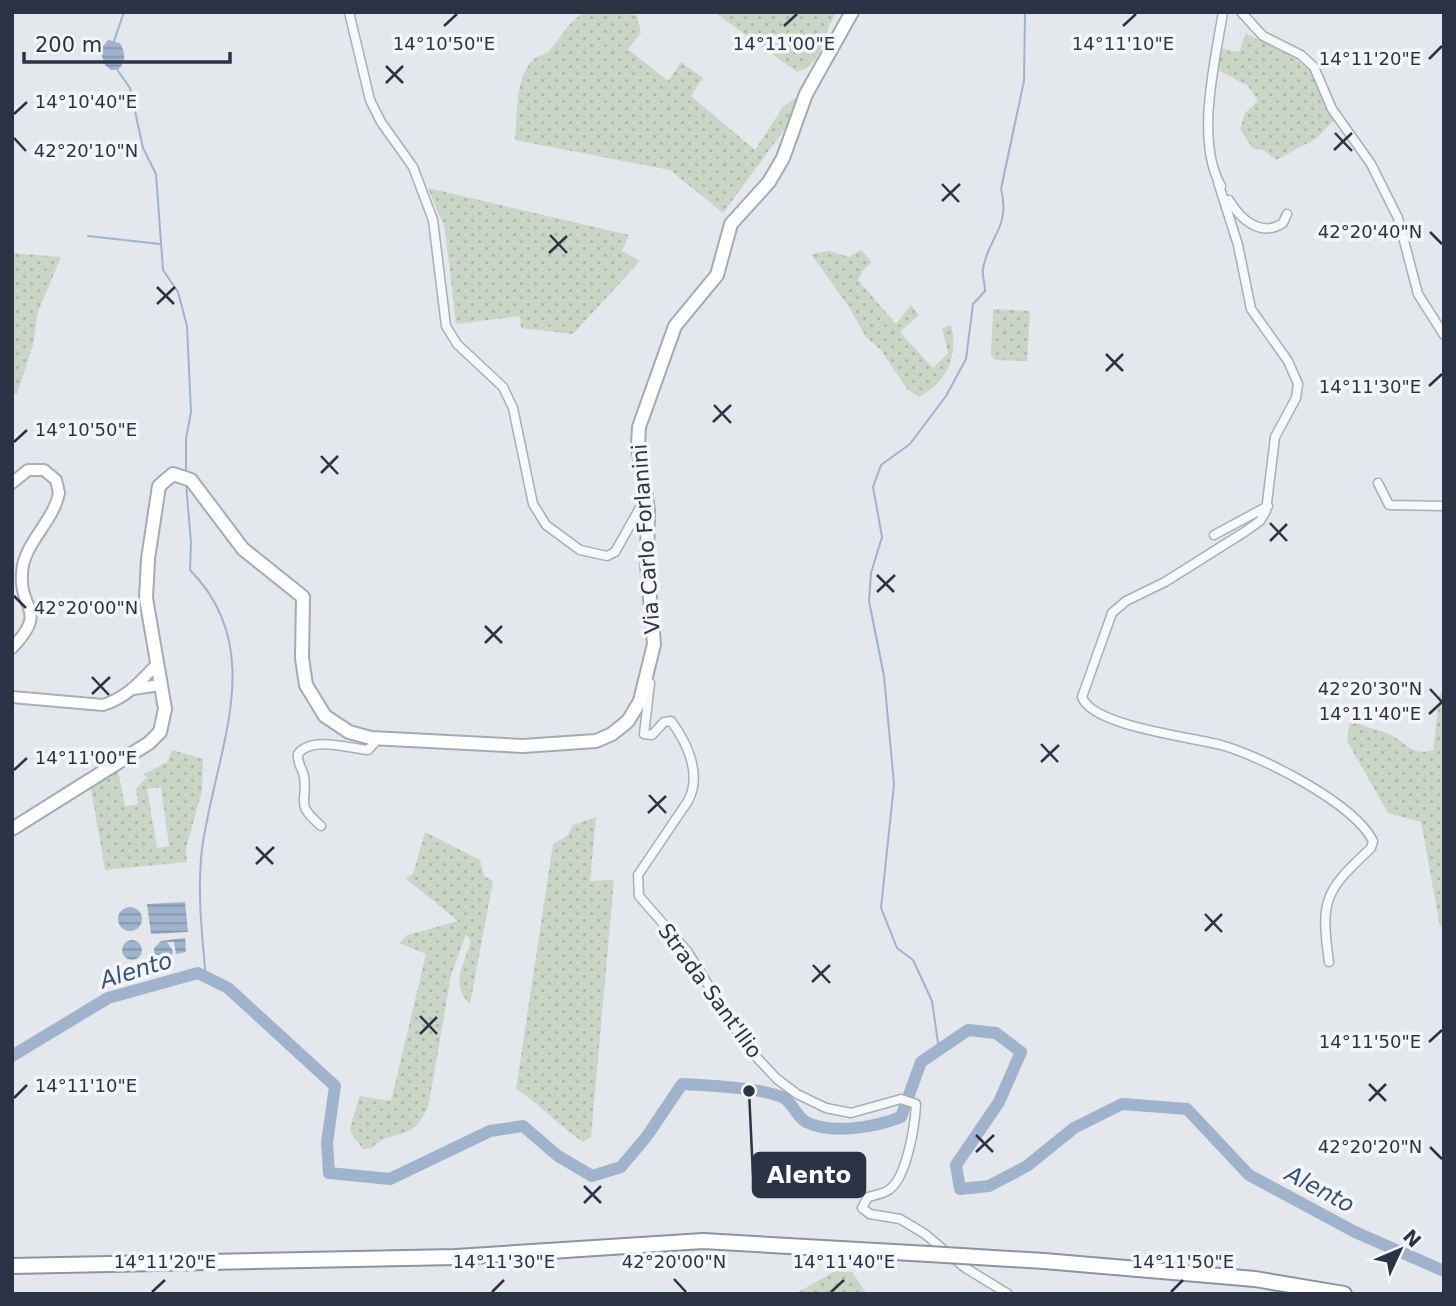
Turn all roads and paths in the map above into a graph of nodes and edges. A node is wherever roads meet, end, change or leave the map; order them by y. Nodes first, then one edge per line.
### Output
1 (349, 12) edge
2 (852, 12) edge
3 (1223, 12) edge
4 (1241, 12) edge
5 (1218, 182) junction
6 (1287, 214) dead end
7 (1444, 335) edge
8 (12, 483) edge
9 (1378, 483) dead end
10 (646, 497) junction
11 (1268, 506) junction
12 (1444, 506) edge
13 (1214, 535) dead end
14 (12, 648) edge
15 (156, 665) junction
16 (648, 670) junction
17 (160, 685) junction
18 (134, 689) junction
19 (12, 697) edge
20 (378, 738) junction
21 (321, 826) dead end
22 (12, 829) edge
23 (1329, 962) dead end
24 (12, 1265) edge
25 (1008, 1294) edge
26 (1344, 1294) edge

1 - 10 street
2 - 10 main road, Via Carlo Forlanini
3 - 5 street
4 - 7 street
5 - 6 street
5 - 11 street
8 - 14 main road
9 - 12 street
10 - 16 main road, Via Carlo Forlanini
11 - 13 street
11 - 23 street
15 - 17 main road, Via Carlo Forlanini
15 - 18 main road
15 - 20 main road, Via Carlo Forlanini
16 - 20 main road, Via Carlo Forlanini
16 - 25 street, Strada Sant'Ilio
17 - 18 main road
17 - 22 main road, Via Carlo Forlanini
18 - 19 main road
20 - 21 street
24 - 26 highway, bridge

